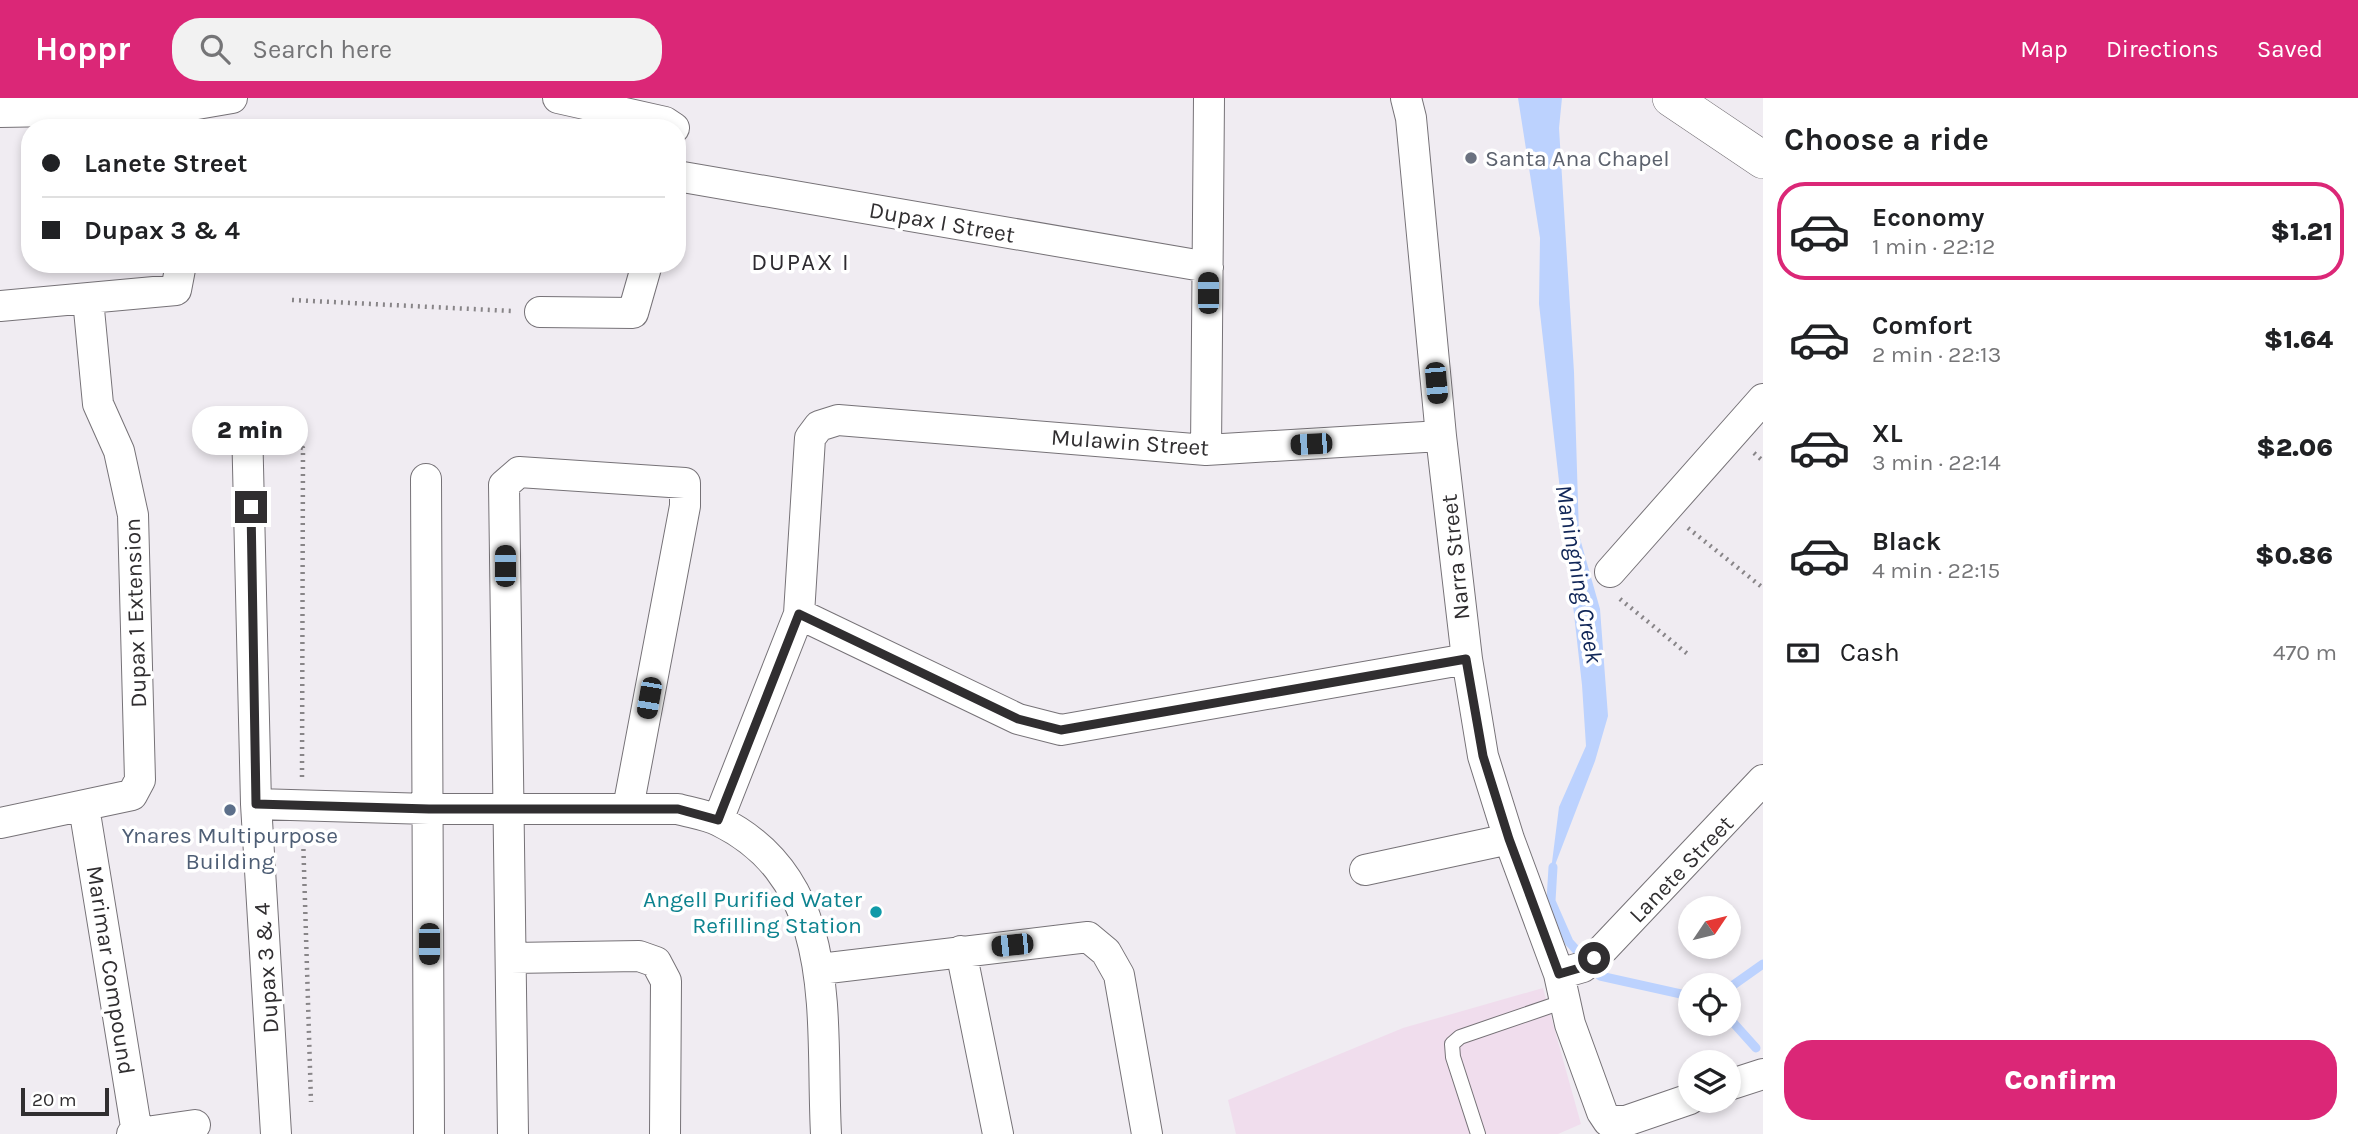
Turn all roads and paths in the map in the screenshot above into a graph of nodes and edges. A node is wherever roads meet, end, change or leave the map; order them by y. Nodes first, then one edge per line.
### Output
1 (232, 98) edge
2 (558, 98) edge
3 (1209, 98) edge
4 (1406, 98) edge
5 (1671, 98) edge
6 (136, 104) edge
7 (0, 112) edge
8 (169, 118) edge
9 (652, 119) edge
10 (1763, 160) edge
11 (686, 178) edge
12 (1208, 267) junction
13 (179, 273) edge
14 (644, 273) edge
15 (89, 299) junction
16 (292, 300) dead end
17 (0, 306) edge
18 (540, 312) joint
19 (1763, 399) edge
20 (1441, 436) junction
21 (248, 438) joint
22 (1206, 450) junction
23 (426, 478) dead end
24 (1665, 509) junction
25 (1610, 572) joint
26 (1763, 588) edge
27 (799, 614) junction
28 (1690, 656) dead end
29 (1466, 659) junction
30 (1763, 780) edge
31 (302, 803) junction
32 (256, 804) junction
33 (85, 807) junction
34 (506, 808) junction
35 (628, 808) junction
36 (429, 809) junction
37 (718, 820) junction
38 (0, 824) edge
39 (1509, 839) junction
40 (1365, 870) dead end
41 (961, 951) junction
42 (511, 958) junction
43 (820, 969) junction
44 (1578, 973) junction
45 (1763, 1074) edge
46 (1741, 1082) edge
47 (311, 1102) dead end
48 (1678, 1103) edge
49 (195, 1125) dead end
50 (135, 1134) edge
51 (276, 1134) edge
52 (429, 1134) edge
53 (513, 1134) edge
54 (665, 1134) edge
55 (826, 1134) edge
56 (998, 1134) edge
57 (1147, 1134) edge
58 (1478, 1134) edge

1 - 8 street
2 - 9 street
3 - 12 street
4 - 20 street, Narra Street
5 - 10 street
6 - 7 street
6 - 8 street
11 - 12 street, Dupax I Street
12 - 22 street
13 - 15 street
14 - 18 street
15 - 17 street
15 - 33 street, Dupax 1 Extension
16 - 18 path
19 - 24 street
20 - 22 street, Mulawin Street
20 - 29 street, Narra Street
21 - 31 path
21 - 32 street, Dupax 3 & 4
22 - 27 street, Mulawin Street
23 - 36 street
24 - 25 street
24 - 26 path
25 - 28 path
27 - 29 street
27 - 37 street
29 - 39 street, Narra Street
30 - 44 street, Lanete Street
31 - 32 street
31 - 36 street
31 - 47 path
32 - 51 street, Dupax 3 & 4
33 - 38 street, Dupax 1 Extension
33 - 50 street, Marimar Compound
34 - 35 street
34 - 35 street
34 - 36 street
34 - 42 street
35 - 37 street
36 - 52 street
37 - 43 street
39 - 40 street
39 - 44 street, Narra Street
41 - 43 street
41 - 56 street
41 - 57 street
42 - 53 street
42 - 54 street
43 - 55 street
44 - 48 street, Narra Street
44 - 58 lane
45 - 46 street
49 - 50 street, Marimar Compound

